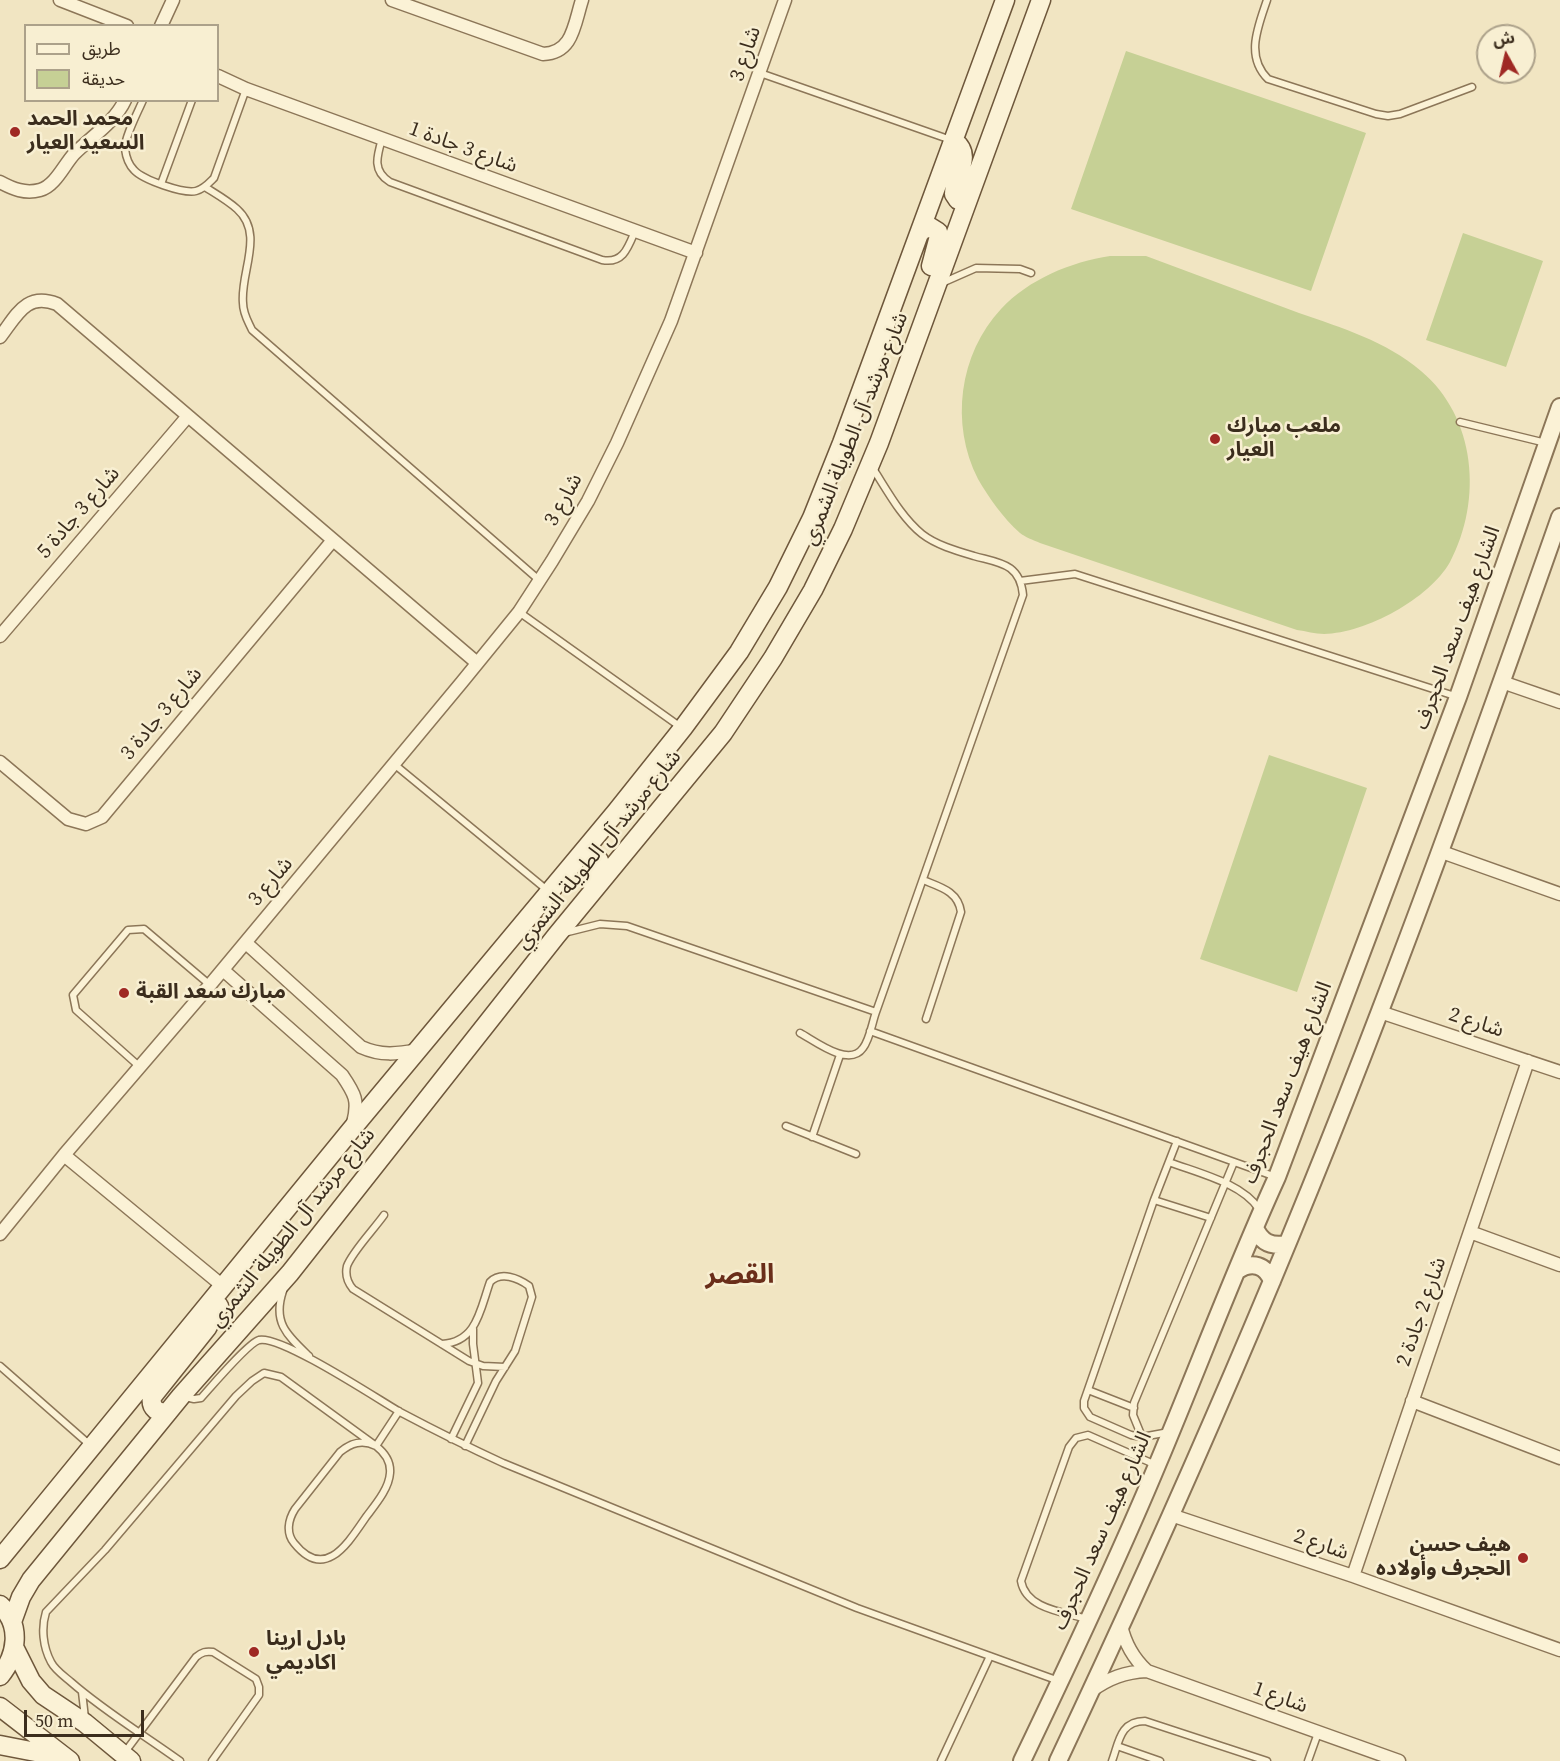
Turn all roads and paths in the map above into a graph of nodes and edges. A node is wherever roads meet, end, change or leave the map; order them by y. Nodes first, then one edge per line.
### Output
1 (62, 0) edge
2 (173, 0) edge
3 (392, 0) edge
4 (582, 0) edge
5 (785, 0) edge
6 (1005, 0) edge
7 (1041, 0) edge
8 (1267, 0) edge
9 (122, 24) edge
10 (162, 24) edge
11 (760, 73) junction
12 (219, 76) edge
13 (1472, 87) dead end
14 (246, 89) junction
15 (124, 102) edge
16 (142, 102) edge
17 (191, 102) edge
18 (382, 139) junction
19 (954, 141) junction
20 (0, 182) edge
21 (161, 184) junction
22 (205, 187) junction
23 (967, 202) junction
24 (635, 231) junction
25 (920, 233) junction
26 (696, 253) junction
27 (1031, 273) dead end
28 (934, 291) junction
29 (0, 337) edge
30 (1560, 407) edge
31 (188, 416) junction
32 (1460, 422) dead end
33 (1552, 437) edge
34 (870, 465) junction
35 (1560, 517) edge
36 (333, 540) junction
37 (539, 580) junction
38 (1020, 581) junction
39 (519, 612) junction
40 (0, 636) edge
41 (476, 662) junction
42 (1502, 682) junction
43 (1458, 697) junction
44 (1560, 702) edge
45 (683, 728) junction
46 (0, 762) edge
47 (394, 764) junction
48 (586, 848) junction
49 (1439, 851) junction
50 (923, 880) junction
51 (550, 892) junction
52 (1560, 894) edge
53 (556, 936) junction
54 (246, 943) junction
55 (223, 970) junction
56 (210, 985) junction
57 (876, 1012) junction
58 (1380, 1012) junction
59 (926, 1019) dead end
60 (870, 1032) junction
61 (800, 1033) dead end
62 (418, 1050) junction
63 (840, 1055) junction
64 (1528, 1061) junction
65 (140, 1067) junction
66 (1560, 1072) edge
67 (786, 1125) dead end
68 (351, 1130) junction
69 (813, 1137) junction
70 (1177, 1141) junction
71 (856, 1154) dead end
72 (64, 1155) junction
73 (1169, 1162) junction
74 (1234, 1162) junction
75 (1277, 1177) junction
76 (1226, 1184) junction
77 (1154, 1200) junction
78 (384, 1215) dead end
79 (1211, 1218) junction
80 (1258, 1220) junction
81 (1470, 1232) junction
82 (0, 1234) edge
83 (1287, 1244) junction
84 (1560, 1265) edge
85 (1238, 1270) junction
86 (290, 1273) junction
87 (1272, 1281) junction
88 (224, 1287) junction
89 (474, 1326) junction
90 (442, 1344) junction
91 (312, 1359) junction
92 (476, 1363) junction
93 (0, 1366) edge
94 (505, 1367) junction
95 (1088, 1390) junction
96 (182, 1396) junction
97 (1412, 1401) junction
98 (1134, 1408) junction
99 (169, 1411) junction
100 (399, 1411) junction
101 (1171, 1431) junction
102 (1142, 1437) junction
103 (451, 1439) junction
104 (376, 1446) junction
105 (465, 1446) junction
106 (93, 1447) junction
107 (1560, 1458) edge
108 (1157, 1465) junction
109 (1171, 1515) junction
110 (0, 1559) edge
111 (1353, 1576) junction
112 (0, 1605) edge
113 (1089, 1620) junction
114 (12, 1622) junction
115 (1121, 1625) junction
116 (15, 1649) junction
117 (1560, 1650) edge
118 (990, 1656) junction
119 (1147, 1671) junction
120 (0, 1676) edge
121 (1060, 1681) junction
122 (1091, 1691) junction
123 (82, 1692) junction
124 (0, 1707) edge
125 (85, 1723) junction
126 (1318, 1732) junction
127 (140, 1733) junction
128 (0, 1745) edge
129 (1117, 1746) junction
130 (127, 1758) edge
131 (60, 1761) edge
132 (70, 1761) edge
133 (180, 1761) edge
134 (212, 1761) edge
135 (941, 1761) edge
136 (1022, 1761) edge
137 (1058, 1761) edge
138 (1112, 1761) edge
139 (1160, 1761) edge
140 (1267, 1761) edge
141 (1308, 1761) edge
142 (1399, 1761) edge

1 - 9 street
2 - 10 street
3 - 4 street
5 - 11 street, شارع 3
6 - 19 main road, شارع مرشد آل الطويلة الشمري
7 - 23 main road, شارع مرشد آل الطويلة الشمري
8 - 13 lane
11 - 19 lane
11 - 26 street, شارع 3
12 - 14 street, شارع 3 جادة 1
14 - 18 street, شارع 3 جادة 1
14 - 22 lane
15 - 20 street
16 - 21 lane
17 - 21 lane
18 - 24 street, شارع 3 جادة 1
18 - 24 lane
19 - 23 main road
19 - 25 main road, شارع مرشد آل الطويلة الشمري
21 - 22 lane
22 - 37 lane
23 - 28 main road, شارع مرشد آل الطويلة الشمري
24 - 26 street, شارع 3 جادة 1
25 - 28 main road
25 - 45 main road, شارع مرشد آل الطويلة الشمري
26 - 37 street, شارع 3
27 - 28 lane
28 - 34 main road, شارع مرشد آل الطويلة الشمري
29 - 31 street
30 - 33 street, الشارع هيف سعد الحجرف
31 - 36 street
31 - 40 street, شارع 3 جادة 5
32 - 33 lane
33 - 43 street, الشارع هيف سعد الحجرف
34 - 38 lane
34 - 53 main road, شارع مرشد آل الطويلة الشمري
35 - 42 street
36 - 41 street
36 - 46 street, شارع 3 جادة 3
37 - 39 street, شارع 3
38 - 43 lane
38 - 50 lane
39 - 41 street, شارع 3
39 - 45 lane
41 - 47 street, شارع 3
42 - 44 street
42 - 49 street
43 - 75 street, الشارع هيف سعد الحجرف
45 - 48 main road, شارع مرشد آل الطويلة الشمري
47 - 51 lane
47 - 54 street, شارع 3
48 - 51 main road, شارع مرشد آل الطويلة الشمري
48 - 53 main road
49 - 52 street
49 - 58 street
50 - 57 lane
50 - 59 lane
51 - 62 main road, شارع مرشد آل الطويلة الشمري
53 - 57 lane
53 - 86 main road, شارع مرشد آل الطويلة الشمري
54 - 55 street, شارع 3
54 - 62 street
55 - 56 street, شارع 3
55 - 68 street
56 - 65 street, شارع 3
56 - 65 lane
57 - 60 lane
58 - 64 street, شارع 2
58 - 83 street
60 - 63 lane
60 - 70 lane
61 - 63 lane
62 - 68 main road, شارع مرشد آل الطويلة الشمري
63 - 69 lane
64 - 66 street, شارع 2
64 - 81 street, شارع 2 جادة 2
65 - 72 street, شارع 3
67 - 69 lane
68 - 88 main road, شارع مرشد آل الطويلة الشمري
69 - 71 lane
70 - 73 lane
70 - 74 lane
72 - 82 street, شارع 3
72 - 88 street
73 - 76 lane
73 - 77 lane
74 - 75 lane
74 - 76 lane
75 - 80 street, الشارع هيف سعد الحجرف
76 - 79 lane
76 - 80 lane
77 - 79 lane
77 - 95 lane
78 - 90 lane
79 - 98 lane
80 - 83 street
80 - 85 street, الشارع هيف سعد الحجرف
81 - 84 street
81 - 97 street, شارع 2 جادة 2
83 - 87 street
85 - 87 street
85 - 101 street, الشارع هيف سعد الحجرف
86 - 91 lane
86 - 96 main road, شارع مرشد آل الطويلة الشمري
87 - 109 street
88 - 99 main road
88 - 106 main road, شارع مرشد آل الطويلة الشمري
89 - 90 lane
89 - 92 lane
89 - 94 lane
90 - 92 lane
91 - 96 lane
91 - 100 lane
92 - 94 lane
92 - 103 lane
93 - 106 lane
94 - 105 lane
95 - 98 lane
95 - 102 lane
96 - 99 main road, شارع مرشد آل الطويلة الشمري
97 - 107 street
97 - 111 street, شارع 2 جادة 2
98 - 102 lane
99 - 114 main road, شارع مرشد آل الطويلة الشمري
100 - 103 lane
100 - 104 lane
101 - 102 lane
101 - 108 street, الشارع هيف سعد الحجرف
103 - 105 lane
104 - 104 lane
104 - 123 lane
105 - 118 lane
106 - 110 main road, شارع مرشد آل الطويلة الشمري
108 - 113 street, الشارع هيف سعد الحجرف
108 - 113 lane
109 - 111 street, شارع 2
109 - 115 street
111 - 117 street, شارع 2
112 - 114 main road
113 - 121 street, الشارع هيف سعد الحجرف
114 - 116 main road
115 - 119 street
115 - 122 street
116 - 120 main road
116 - 125 main road
118 - 121 lane
118 - 135 lane
119 - 122 street
119 - 126 street, شارع 1
121 - 136 street, الشارع هيف سعد الحجرف
122 - 137 street
123 - 125 lane
123 - 127 lane
124 - 132 main road
125 - 130 main road
126 - 141 lane
126 - 142 street, شارع 1
127 - 130 lane
127 - 133 lane
127 - 134 lane
128 - 131 main road
129 - 138 lane
129 - 139 lane
129 - 140 lane

